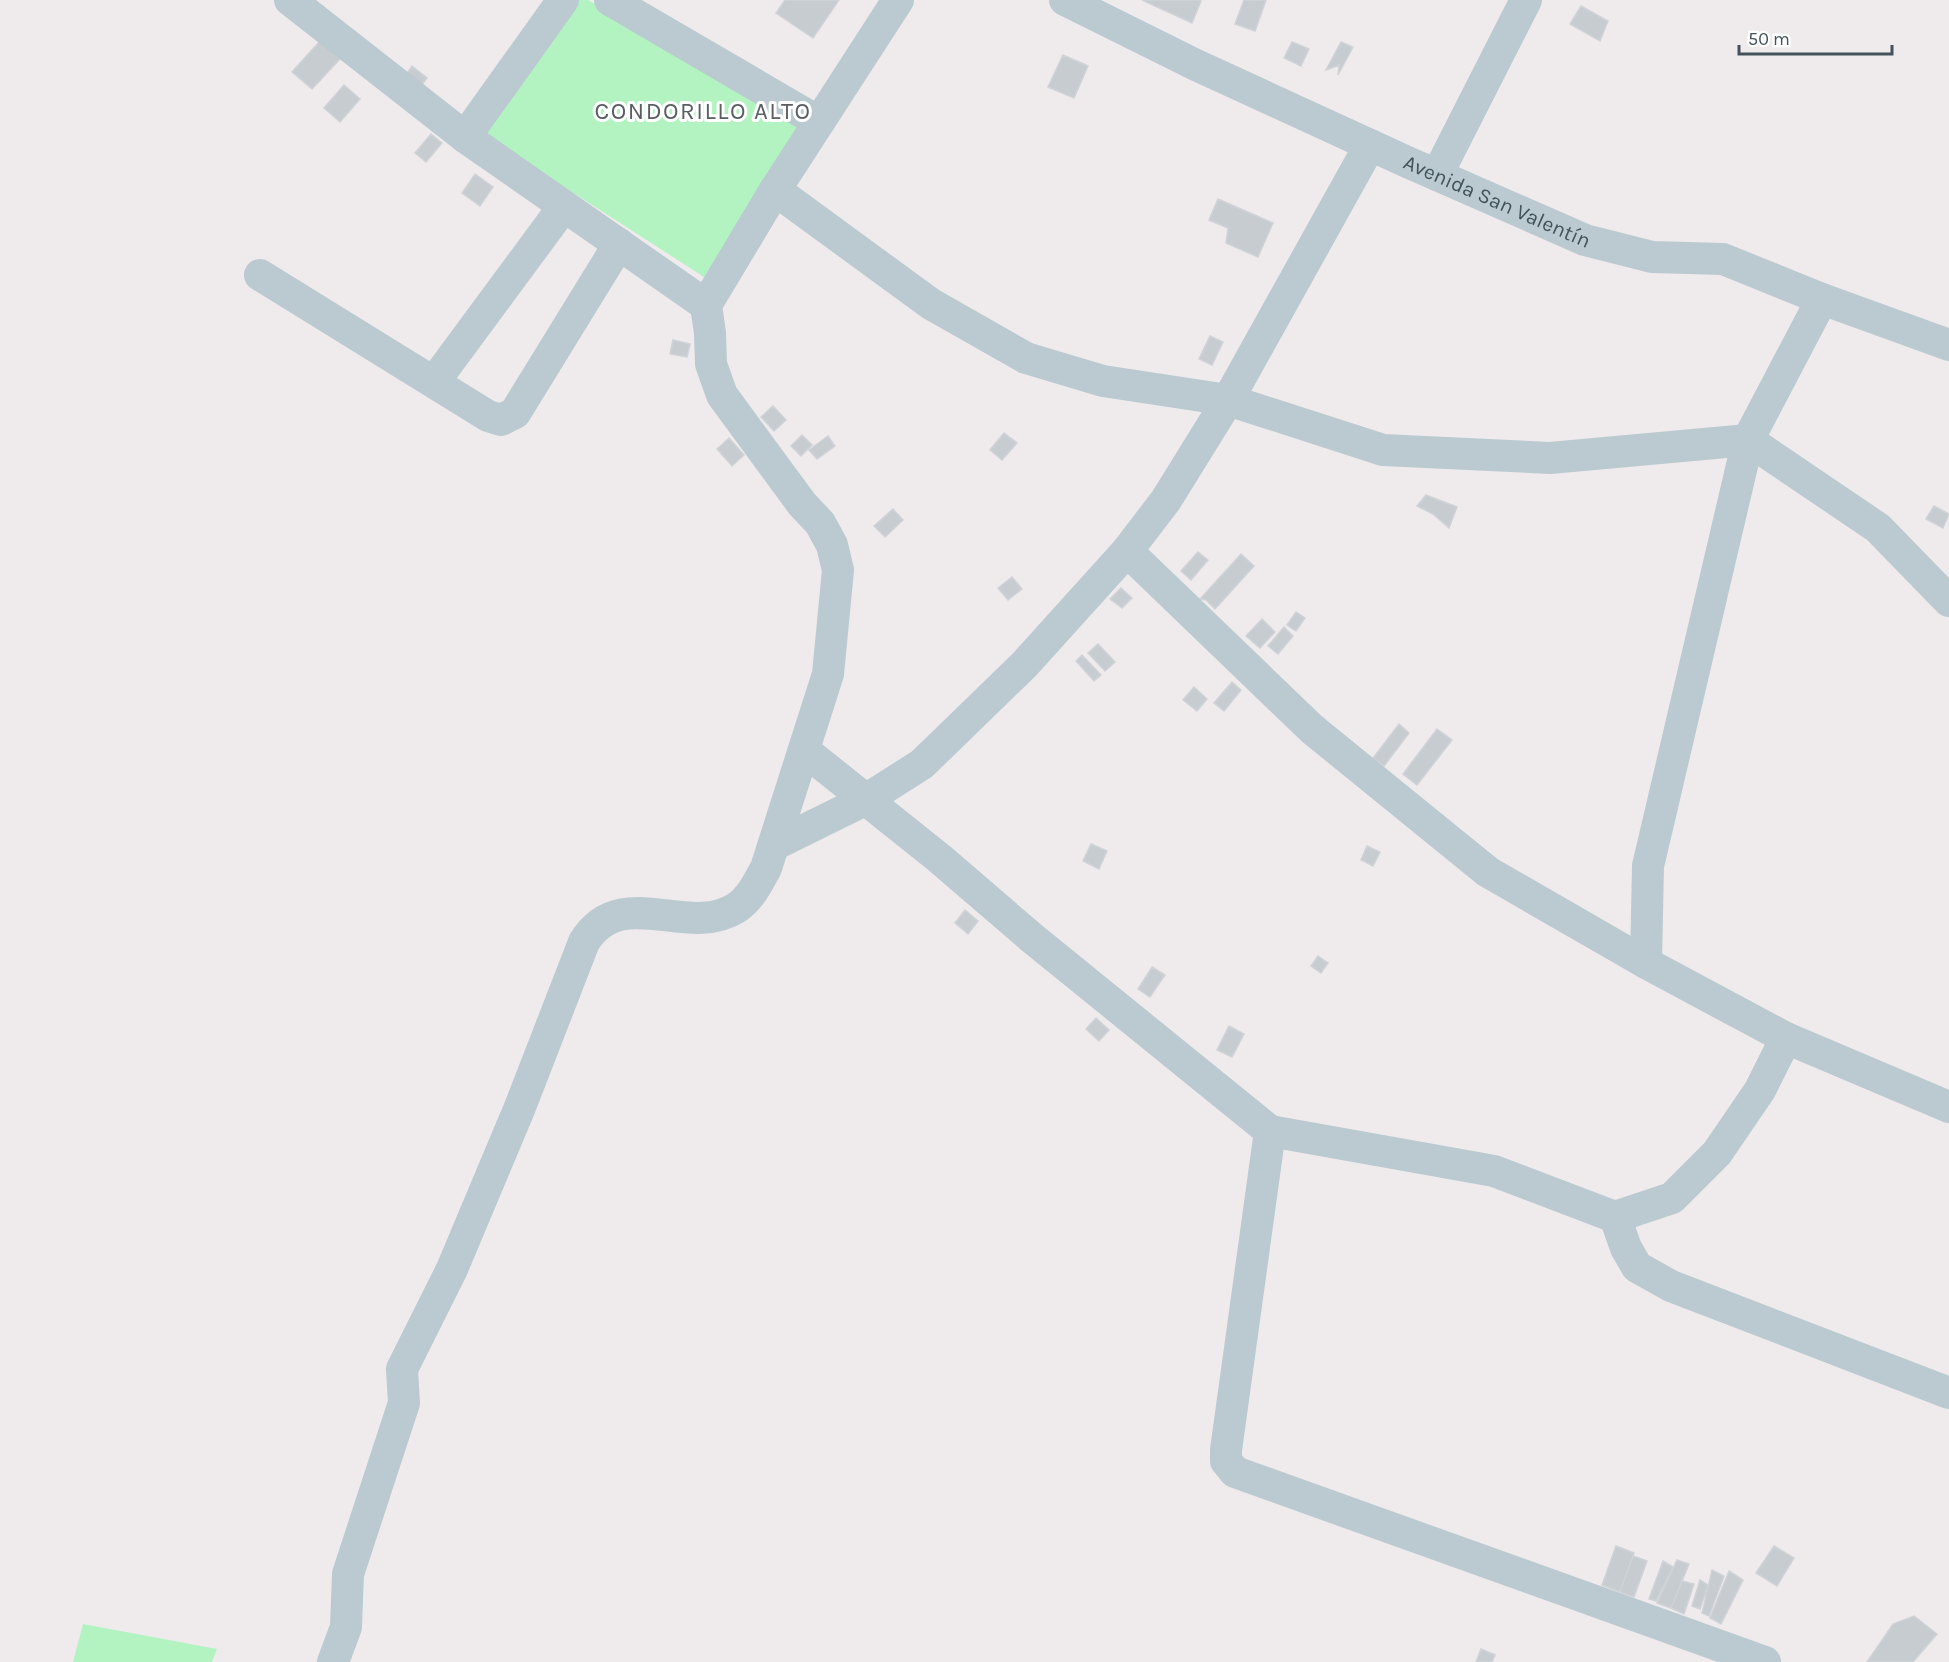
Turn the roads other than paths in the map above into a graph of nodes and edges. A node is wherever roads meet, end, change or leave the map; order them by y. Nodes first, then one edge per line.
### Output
1 (290, 0) edge
2 (563, 0) edge
3 (610, 0) edge
4 (898, 0) edge
5 (1065, 0) edge
6 (1526, 0) edge
7 (819, 122) junction
8 (465, 136) junction
9 (1370, 145) junction
10 (1437, 175) junction
11 (775, 189) junction
12 (564, 206) junction
13 (618, 244) junction
14 (260, 275) dead end
15 (1822, 299) junction
16 (706, 305) junction
17 (1949, 345) edge
18 (435, 382) junction
19 (1228, 400) junction
20 (1748, 440) junction
21 (1126, 551) junction
22 (1949, 601) edge
23 (805, 751) junction
24 (867, 800) junction
25 (774, 845) junction
26 (1646, 963) junction
27 (1786, 1038) junction
28 (1949, 1107) edge
29 (1270, 1131) junction
30 (1615, 1217) junction
31 (1949, 1393) edge
32 (333, 1662) edge
33 (1765, 1662) edge

1 - 8 street
2 - 8 street
3 - 7 street
4 - 7 street
5 - 9 street, Avenida San Valentín
6 - 10 street
7 - 11 street
8 - 12 street
9 - 10 street, Avenida San Valentín
9 - 19 street
10 - 15 street, Avenida San Valentín
11 - 16 street
11 - 19 street
12 - 13 street
12 - 18 street
13 - 16 street
13 - 18 street
14 - 18 street
15 - 17 street, Avenida San Valentín
15 - 20 street
16 - 23 street
19 - 20 street
19 - 21 street
20 - 22 street
20 - 26 street
21 - 24 street
21 - 26 street
23 - 24 street
23 - 25 street
24 - 25 street
24 - 29 street
25 - 32 street
26 - 27 street
27 - 28 street
27 - 30 street
29 - 30 street
29 - 33 street
30 - 31 street

